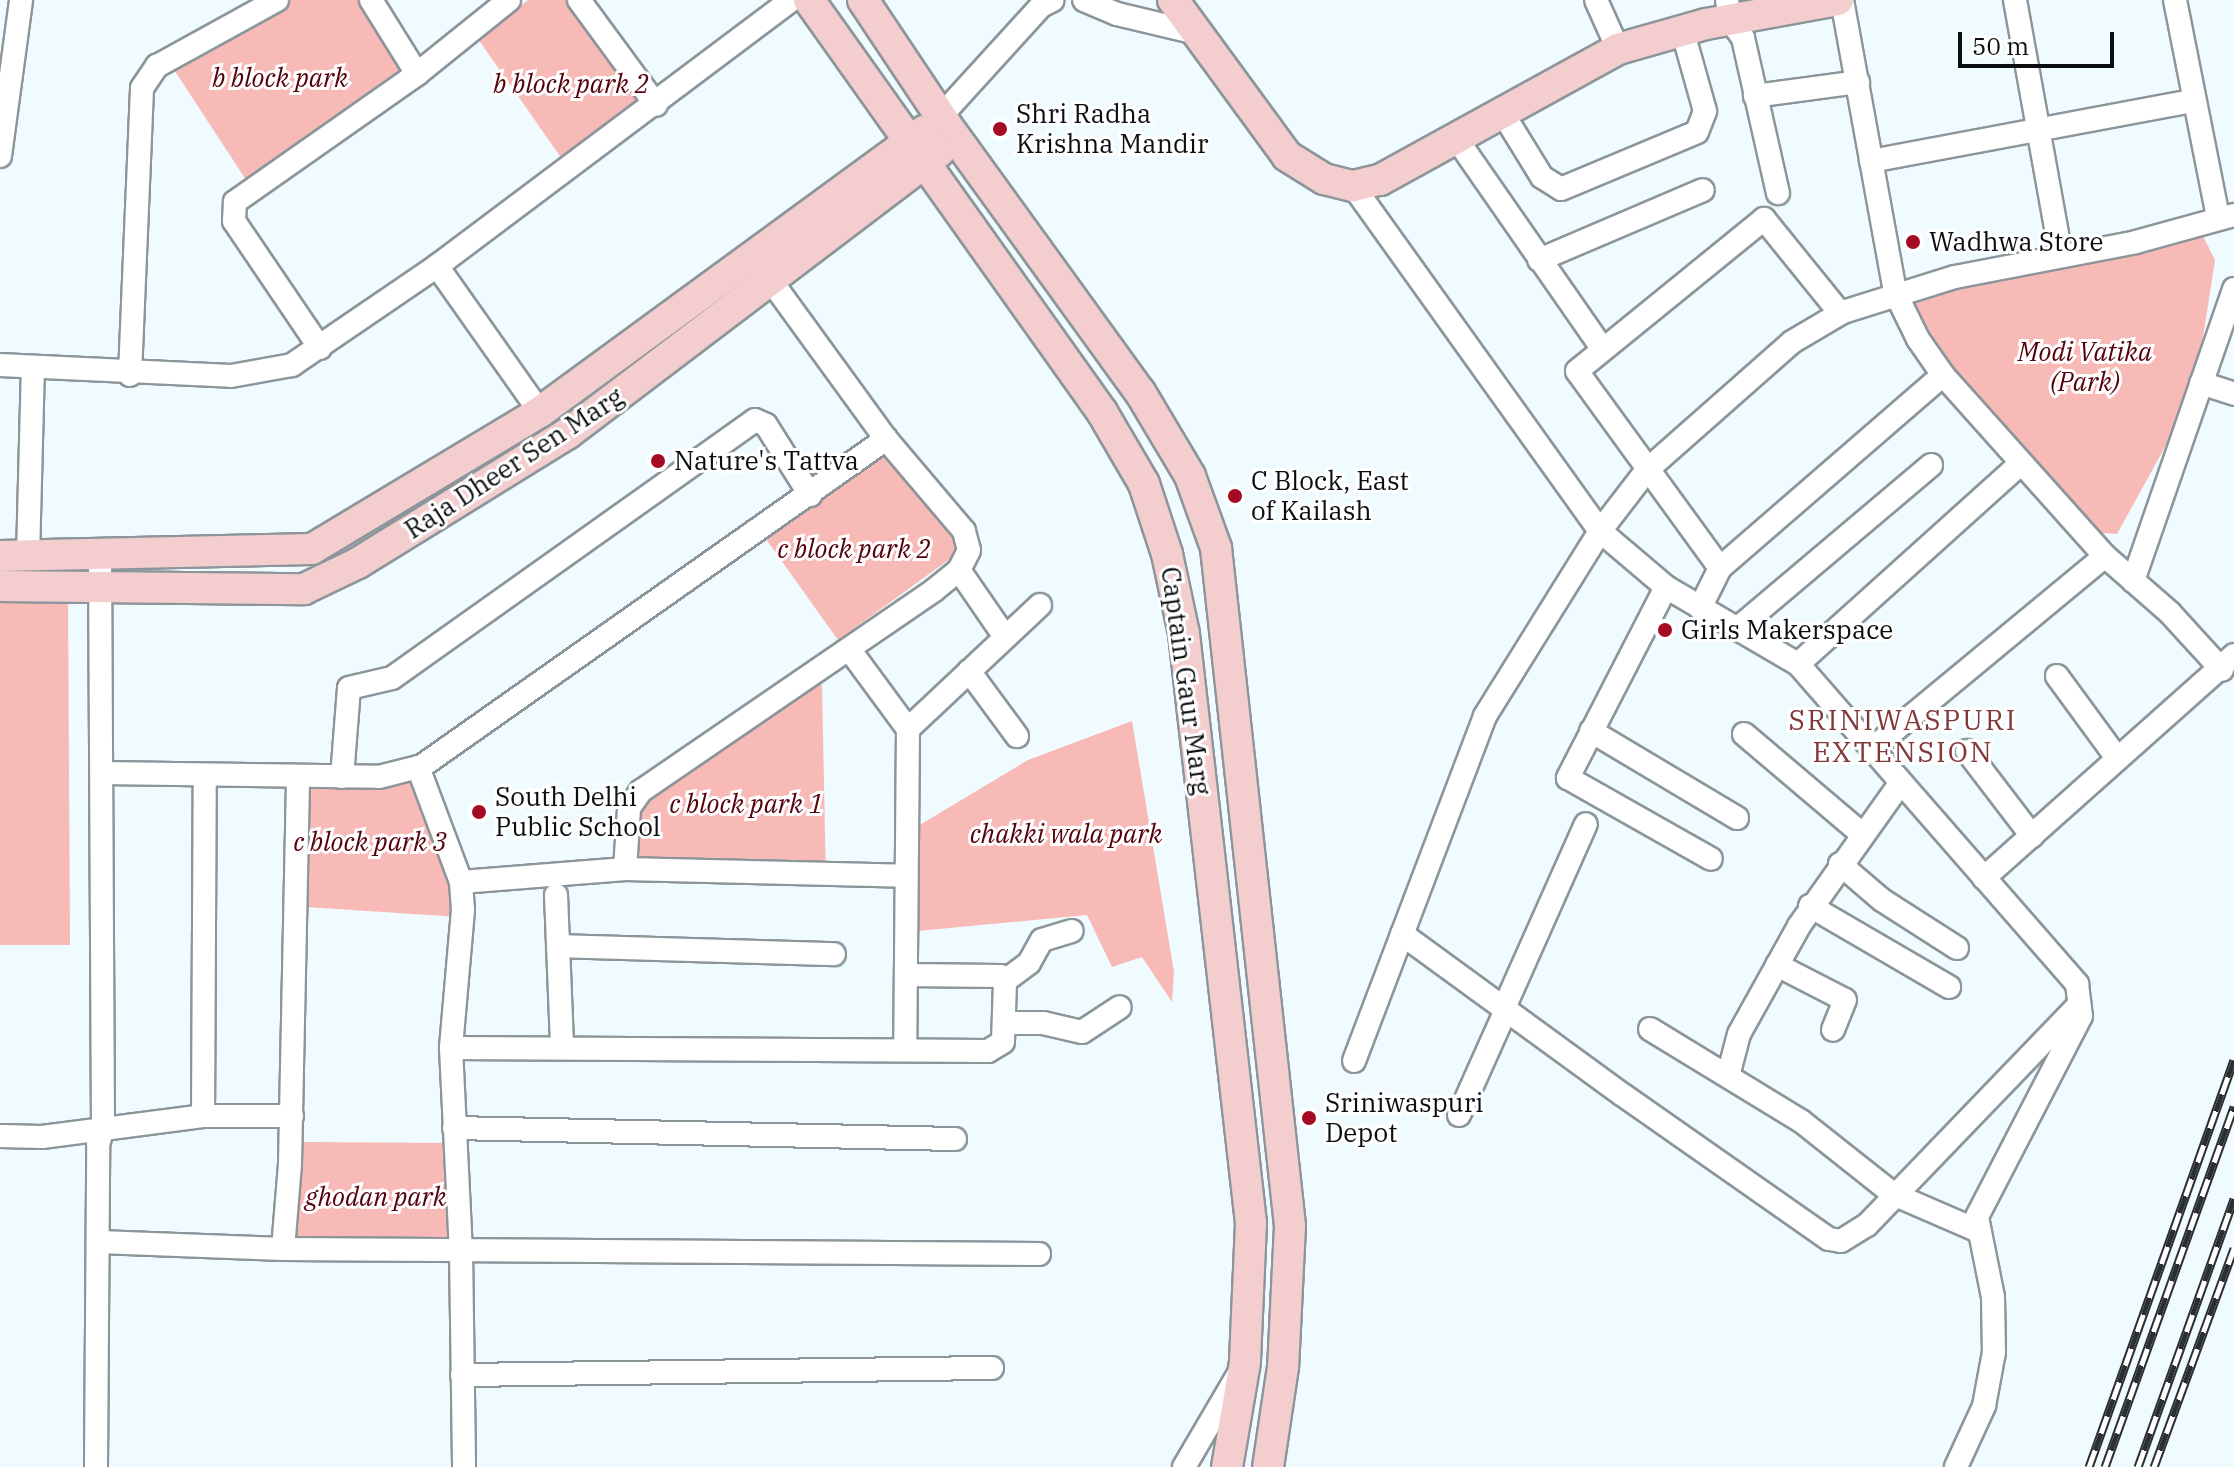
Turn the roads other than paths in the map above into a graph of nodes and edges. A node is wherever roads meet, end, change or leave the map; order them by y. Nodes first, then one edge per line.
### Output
1 (21, 0) edge
2 (277, 0) edge
3 (371, 0) edge
4 (509, 0) edge
5 (579, 0) edge
6 (791, 0) edge
7 (809, 0) edge
8 (863, 0) edge
9 (1053, 0) edge
10 (1084, 0) edge
11 (1173, 0) edge
12 (1596, 0) edge
13 (1840, 0) edge
14 (2015, 0) edge
15 (2175, 0) edge
16 (1728, 10) edge
17 (1682, 29) junction
18 (1197, 33) junction
19 (1618, 49) junction
20 (417, 74) junction
21 (1858, 82) junction
22 (1755, 96) junction
23 (2192, 101) junction
24 (656, 105) junction
25 (1502, 112) junction
26 (2037, 126) junction
27 (948, 127) junction
28 (1456, 138) junction
29 (917, 154) junction
30 (0, 156) edge
31 (1871, 161) junction
32 (1353, 186) junction
33 (1703, 190) dead end
34 (1778, 193) dead end
35 (2226, 217) edge
36 (754, 256) junction
37 (2061, 256) junction
38 (1539, 260) junction
39 (437, 266) junction
40 (772, 283) junction
41 (2234, 289) edge
42 (1895, 292) junction
43 (1840, 313) junction
44 (320, 348) junction
45 (1602, 348) junction
46 (0, 365) edge
47 (33, 369) junction
48 (130, 375) junction
49 (1943, 375) junction
50 (2201, 383) junction
51 (2234, 394) edge
52 (540, 412) junction
53 (886, 439) junction
54 (2021, 463) junction
55 (1931, 465) dead end
56 (1647, 470) junction
57 (810, 495) junction
58 (1600, 531) junction
59 (100, 555) junction
60 (14, 556) edge
61 (2105, 556) junction
62 (1720, 568) junction
63 (959, 570) junction
64 (2133, 581) junction
65 (0, 586) edge
66 (1666, 587) junction
67 (100, 588) junction
68 (1040, 605) dead end
69 (1700, 608) junction
70 (1737, 629) junction
71 (1005, 637) junction
72 (849, 649) junction
73 (2228, 663) edge
74 (1798, 664) junction
75 (969, 671) junction
76 (2057, 676) dead end
77 (908, 729) junction
78 (1591, 731) junction
79 (1744, 734) dead end
80 (1017, 736) dead end
81 (1873, 748) junction
82 (1967, 751) dead end
83 (2117, 758) junction
84 (418, 767) junction
85 (102, 773) junction
86 (298, 776) junction
87 (205, 777) junction
88 (342, 777) junction
89 (1900, 784) junction
90 (1737, 818) dead end
91 (1586, 824) dead end
92 (1862, 834) junction
93 (2032, 836) junction
94 (1711, 859) dead end
95 (1840, 864) junction
96 (625, 869) junction
97 (905, 876) junction
98 (1984, 878) junction
99 (461, 882) junction
100 (556, 895) dead end
101 (1810, 906) junction
102 (1072, 931) dead end
103 (1402, 934) junction
104 (558, 946) junction
105 (1957, 948) dead end
106 (834, 954) dead end
107 (1777, 965) junction
108 (906, 975) junction
109 (1005, 981) junction
110 (1949, 987) dead end
111 (2082, 1001) junction
112 (1120, 1007) dead end
113 (1505, 1009) junction
114 (1005, 1023) junction
115 (1650, 1029) dead end
116 (1833, 1030) dead end
117 (562, 1046) junction
118 (451, 1048) junction
119 (905, 1050) junction
120 (1354, 1061) dead end
121 (1728, 1076) junction
122 (1459, 1115) dead end
123 (203, 1116) junction
124 (292, 1116) junction
125 (454, 1128) junction
126 (103, 1129) junction
127 (0, 1136) edge
128 (955, 1139) dead end
129 (1893, 1194) junction
130 (1976, 1230) junction
131 (99, 1242) junction
132 (283, 1249) junction
133 (461, 1249) junction
134 (1039, 1254) dead end
135 (1245, 1362) junction
136 (992, 1368) dead end
137 (462, 1375) junction
138 (96, 1467) edge
139 (464, 1467) edge
140 (1184, 1467) edge
141 (1227, 1467) edge
142 (1268, 1467) edge
143 (1956, 1467) edge

1 - 30 street
2 - 48 street
3 - 20 street
4 - 20 street
5 - 24 street
6 - 24 street
7 - 29 main road, Captain Gaur Marg
8 - 27 main road, Captain Gaur Marg
9 - 27 street
10 - 18 street
11 - 18 main road
12 - 19 street
13 - 16 main road
13 - 21 street
14 - 26 street
15 - 23 street
16 - 17 main road
16 - 22 street
17 - 19 main road
17 - 25 street
18 - 32 main road
19 - 25 main road
20 - 44 street
21 - 22 street
21 - 31 street
22 - 34 street
23 - 26 street
23 - 35 street
24 - 39 street
25 - 28 main road
26 - 31 street
26 - 37 street
27 - 29 main road, Raja Dheer Sen Marg
27 - 142 main road, Captain Gaur Marg
28 - 32 main road
28 - 38 street
29 - 36 main road, Raja Dheer Sen Marg
29 - 40 main road, Raja Dheer Sen Marg
29 - 135 main road, Captain Gaur Marg
31 - 42 street
32 - 58 street
33 - 38 street
35 - 37 street
36 - 40 street
36 - 52 main road, Raja Dheer Sen Marg
37 - 42 street
38 - 45 street
39 - 44 street
39 - 52 street
40 - 53 street
40 - 67 main road, Raja Dheer Sen Marg
41 - 50 street
42 - 43 street
42 - 49 street
43 - 45 street
43 - 56 street
44 - 48 street
45 - 56 street
46 - 47 street
47 - 48 street
47 - 60 street
49 - 54 street
49 - 62 street
50 - 51 street
50 - 64 street
52 - 59 main road, Raja Dheer Sen Marg
53 - 57 street
53 - 63 street
54 - 61 street
54 - 74 street
55 - 70 street
56 - 58 street
56 - 62 street
57 - 84 street
57 - 88 street
58 - 66 street
58 - 103 street
59 - 60 main road, Raja Dheer Sen Marg
59 - 67 street
61 - 64 street
61 - 81 street
62 - 69 street
63 - 71 street
63 - 72 street
64 - 73 street
65 - 67 main road, Raja Dheer Sen Marg
66 - 69 street
66 - 78 street
67 - 85 street
68 - 71 street
69 - 70 street
70 - 74 street
71 - 75 street
72 - 77 street
72 - 96 street
73 - 83 street
74 - 81 street
75 - 77 street
75 - 80 street
76 - 83 street
77 - 97 street
78 - 90 street
78 - 94 street
79 - 92 street
81 - 89 street
82 - 93 street
83 - 93 street
84 - 88 street
84 - 99 street
85 - 87 street
85 - 126 street
86 - 87 street
86 - 88 street
86 - 124 street
87 - 123 street
89 - 92 street
89 - 98 street
91 - 113 street
92 - 95 street
93 - 98 street
95 - 101 street
95 - 105 street
96 - 97 street
96 - 99 street
97 - 108 street
98 - 111 street
99 - 118 street
100 - 104 street
101 - 107 street
101 - 110 street
102 - 109 street
103 - 113 street
103 - 120 street
104 - 106 street
104 - 117 street
107 - 116 street
107 - 121 street
108 - 109 street
108 - 119 street
109 - 114 street
111 - 129 street
111 - 130 street
112 - 114 street
113 - 122 street
113 - 129 street
114 - 119 street
115 - 121 street
117 - 118 street
117 - 119 street
118 - 125 street
121 - 129 street
123 - 124 street
123 - 126 street
124 - 132 street
125 - 128 street
125 - 133 street
126 - 127 street
126 - 131 street
129 - 130 street
130 - 143 street
131 - 132 street
131 - 138 street
132 - 133 street
133 - 134 street
133 - 137 street
135 - 140 street
135 - 141 main road, Captain Gaur Marg
136 - 137 street
137 - 139 street

